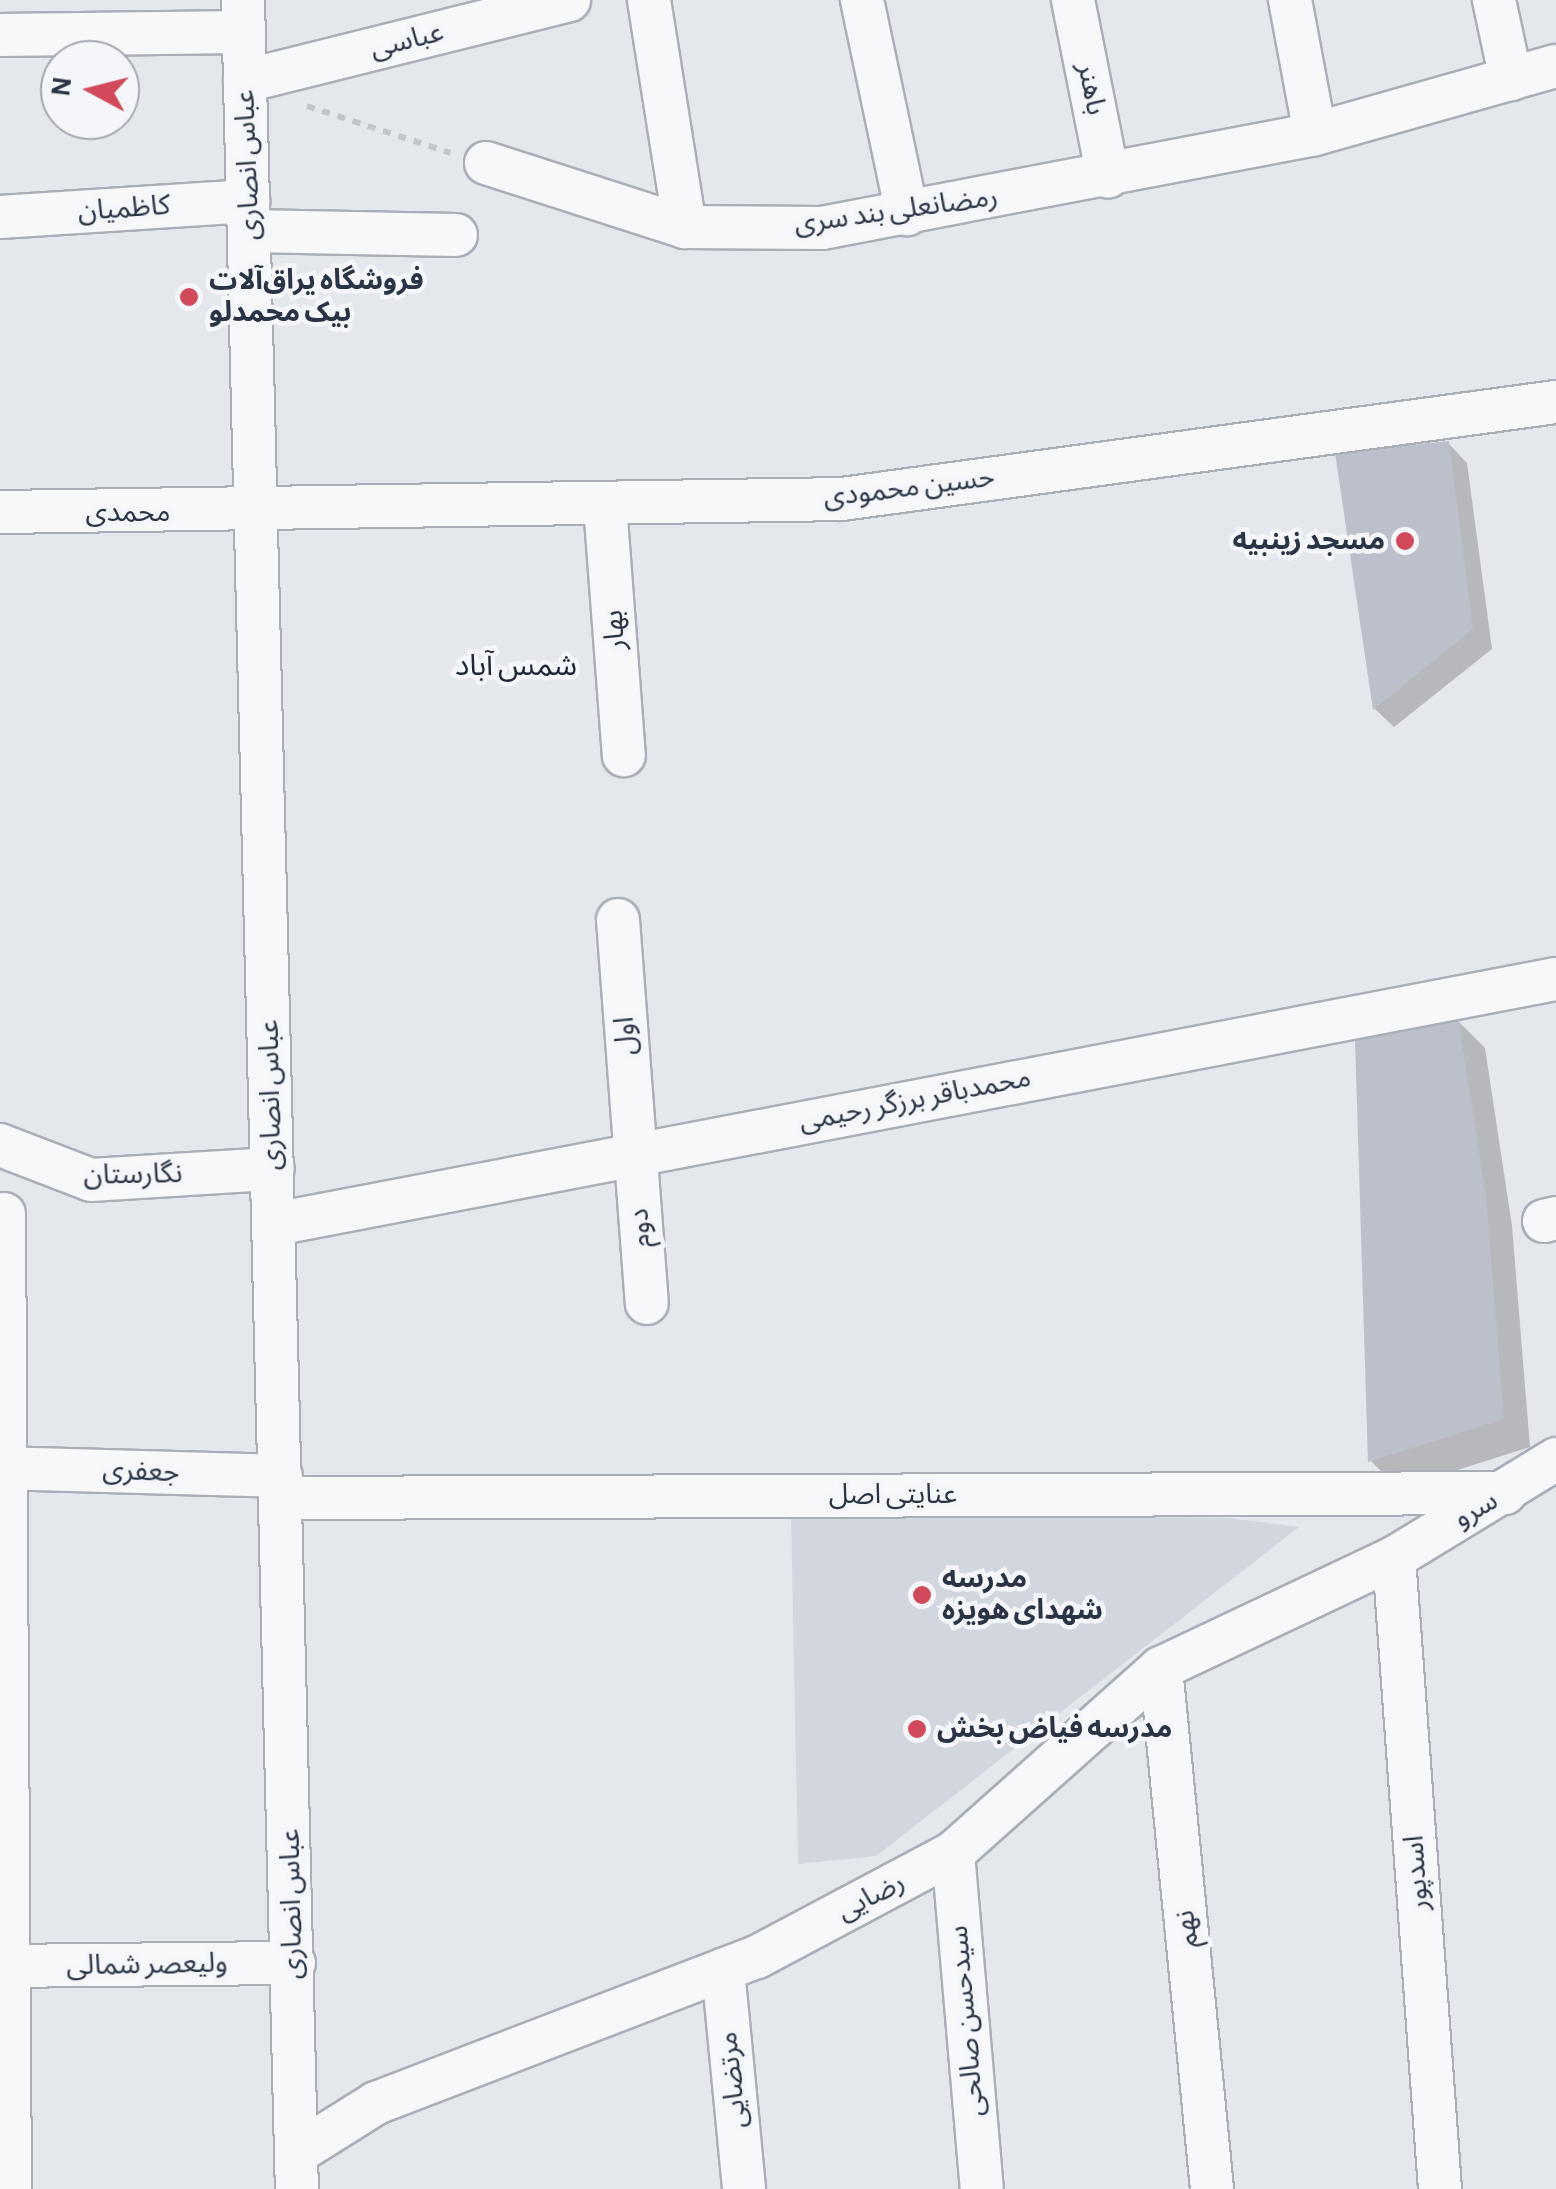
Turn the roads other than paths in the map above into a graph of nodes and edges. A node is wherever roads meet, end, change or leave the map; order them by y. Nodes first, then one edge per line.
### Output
1 (568, 0) edge
2 (649, 0) edge
3 (862, 0) edge
4 (1073, 0) edge
5 (1290, 0) edge
6 (1494, 0) edge
7 (243, 16) edge
8 (0, 36) edge
9 (1556, 66) edge
10 (1511, 79) junction
11 (245, 81) junction
12 (1315, 134) junction
13 (486, 163) road end
14 (1108, 177) junction
15 (906, 214) junction
16 (249, 216) junction
17 (0, 217) edge
18 (685, 227) junction
19 (456, 235) dead end
20 (1556, 402) edge
21 (605, 504) junction
22 (0, 512) edge
23 (256, 514) junction
24 (624, 756) dead end
25 (618, 920) dead end
26 (1556, 979) edge
27 (0, 1145) edge
28 (635, 1152) junction
29 (273, 1170) junction
30 (4, 1214) dead end
31 (274, 1224) junction
32 (647, 1303) dead end
33 (1556, 1459) edge
34 (0, 1468) edge
35 (281, 1487) junction
36 (1506, 1493) junction
37 (1394, 1558) junction
38 (1161, 1668) junction
39 (953, 1854) junction
40 (294, 1963) junction
41 (5, 1966) edge
42 (723, 1970) junction
43 (298, 2170) edge
44 (10, 2189) edge
45 (744, 2189) edge
46 (982, 2189) edge
47 (1212, 2189) edge
48 (1440, 2189) edge

1 - 11 street, عباسی
2 - 18 street
3 - 15 street
4 - 14 street, باهنر
5 - 12 street
6 - 10 street
7 - 8 street
7 - 11 street, عباس انصاری
9 - 10 street, رمضانعلی بند سری
10 - 12 street, رمضانعلی بند سری
11 - 16 street, عباس انصاری
12 - 14 street, رمضانعلی بند سری
13 - 18 street, رمضانعلی بند سری
14 - 15 street, رمضانعلی بند سری
15 - 18 street, رمضانعلی بند سری
16 - 17 street, کاظمیان
16 - 19 street, کاظمیان
16 - 23 street, عباس انصاری
20 - 21 street, حسین محمودی
21 - 23 street, حسین محمودی
21 - 24 street, بهار
22 - 23 street, محمدی
23 - 29 street, عباس انصاری
25 - 28 street, اول
26 - 28 street, محمدباقر برزگر رحیمی
27 - 29 street, نگارستان
28 - 31 street, محمدباقر برزگر رحیمی
28 - 32 street, دوم
29 - 31 street, عباس انصاری
30 - 34 street
31 - 35 street, عباس انصاری
33 - 36 street, سرو
34 - 35 street, جعفری
34 - 41 street
35 - 36 street, عنایتی اصل
35 - 40 street, عباس انصاری
36 - 37 street, سرو
37 - 38 street, رضایی
37 - 48 street, اسدپور
38 - 39 street, رضایی
38 - 47 street, نهم
39 - 42 street, رضایی
39 - 46 street, سیدحسن صالحی
40 - 41 street, ولیعصر شمالی
40 - 43 street, عباس انصاری
41 - 44 street
42 - 43 street, رضایی
42 - 45 street, مرتضایی

